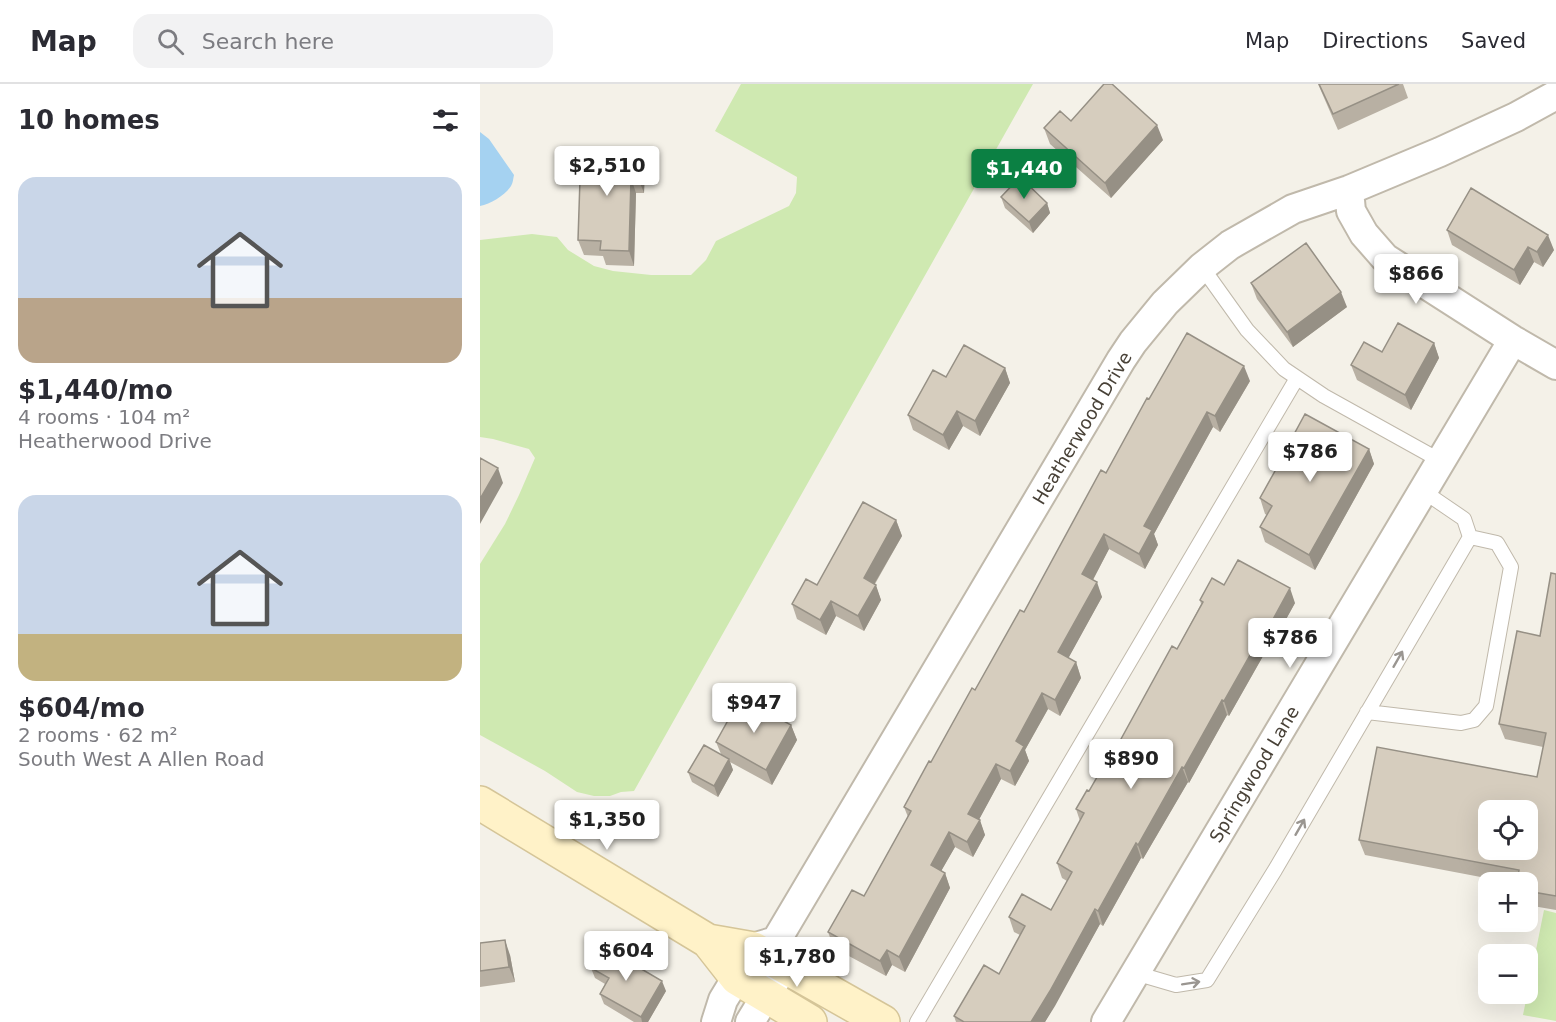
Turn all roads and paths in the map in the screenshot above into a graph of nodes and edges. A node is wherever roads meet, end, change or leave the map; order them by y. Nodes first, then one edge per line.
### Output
1 (1556, 95) edge
2 (1349, 190) junction
3 (1202, 267) junction
4 (1513, 340) junction
5 (1556, 365) edge
6 (1297, 378) junction
7 (1441, 462) junction
8 (1423, 491) junction
9 (1470, 537) junction
10 (1367, 712) junction
11 (480, 803) edge
12 (708, 941) junction
13 (772, 952) junction
14 (1135, 973) junction
15 (737, 978) junction
16 (758, 1009) edge
17 (716, 1022) edge
18 (810, 1022) edge
19 (882, 1022) edge
20 (917, 1022) edge
21 (1106, 1022) edge

1 - 2 street, Heatherwood Drive
2 - 3 street, Heatherwood Drive
2 - 4 street
3 - 6 lane
3 - 13 street, Heatherwood Drive
4 - 5 street
4 - 7 street, Springwood Lane
6 - 7 lane
6 - 20 lane
7 - 8 street, Springwood Lane
8 - 9 lane
8 - 14 street, Springwood Lane
10 -> 9 lane
9 - 10 lane
14 -> 10 lane
11 - 12 street
12 - 13 street
12 - 15 street
13 - 15 street, Heatherwood Drive
13 - 16 street, Heatherwood Drive
13 - 19 street
14 - 21 street, Springwood Lane
15 - 16 street
15 - 17 street, Heatherwood Drive
16 - 18 street

